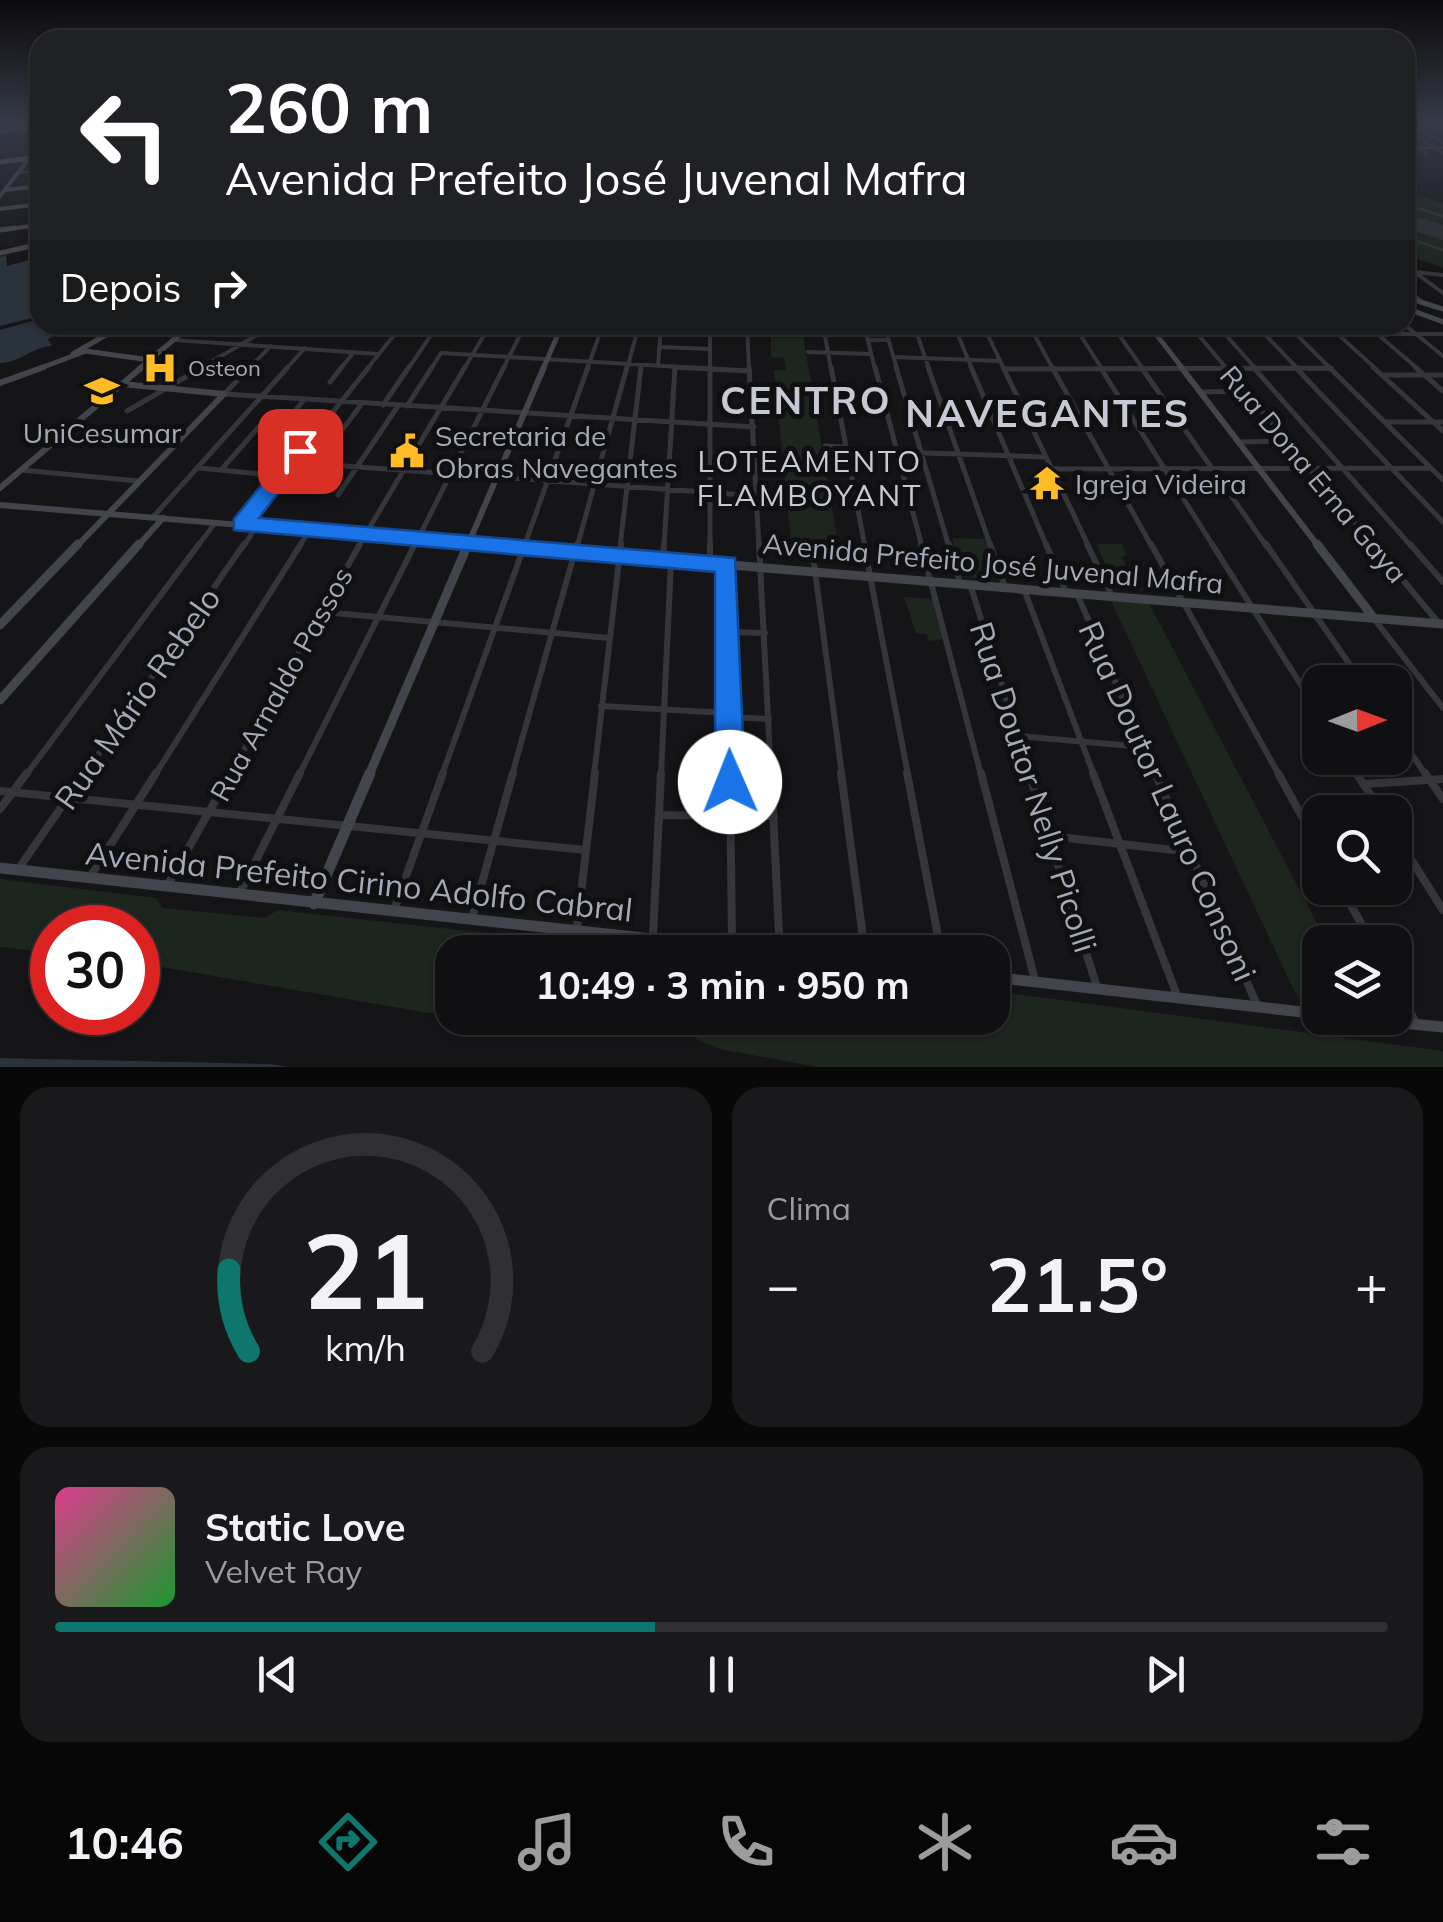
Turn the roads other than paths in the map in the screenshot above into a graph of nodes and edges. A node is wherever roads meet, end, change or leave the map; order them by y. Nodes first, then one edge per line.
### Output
1 (26, 172) edge
2 (18, 173) joint
3 (29, 188) edge
4 (2, 192) edge
5 (30, 205) edge
6 (0, 209) edge
7 (30, 228) edge
8 (0, 230) edge
9 (30, 248) edge
10 (0, 253) edge
11 (1415, 271) edge
12 (1415, 272) edge
13 (1443, 275) edge
14 (1443, 293) edge
15 (1415, 296) edge
16 (1415, 299) edge
17 (1423, 302) junction
18 (1443, 308) edge
19 (1415, 312) edge
20 (1443, 322) edge
21 (1416, 334) joint
22 (1443, 334) edge
23 (105, 335) edge
24 (180, 335) edge
25 (256, 335) edge
26 (394, 335) edge
27 (431, 335) edge
28 (484, 335) edge
29 (520, 335) edge
30 (558, 335) edge
31 (598, 335) edge
32 (637, 335) edge
33 (660, 335) edge
34 (710, 335) edge
35 (748, 335) edge
36 (826, 335) edge
37 (867, 335) edge
38 (887, 335) edge
39 (918, 335) edge
40 (958, 335) edge
41 (988, 335) edge
42 (1035, 335) edge
43 (1080, 335) edge
44 (1119, 335) edge
45 (1156, 335) edge
46 (1198, 335) edge
47 (1226, 335) edge
48 (1266, 335) edge
49 (1297, 335) edge
50 (1339, 335) edge
51 (1378, 335) edge
52 (174, 340) junction
53 (868, 340) junction
54 (888, 340) junction
55 (240, 344) junction
56 (271, 346) junction
57 (659, 347) junction
58 (305, 348) junction
59 (710, 349) junction
60 (75, 351) junction
61 (354, 352) junction
62 (808, 352) dead end
63 (829, 353) junction
64 (378, 354) junction
65 (872, 354) junction
66 (1442, 354) edge
67 (472, 355) junction
68 (509, 357) junction
69 (894, 357) junction
70 (926, 358) junction
71 (150, 360) junction
72 (547, 360) junction
73 (969, 360) junction
74 (1000, 360) junction
75 (589, 362) junction
76 (630, 364) junction
77 (640, 365) junction
78 (658, 366) junction
79 (675, 367) junction
80 (1256, 368) junction
81 (1298, 368) junction
82 (1330, 368) junction
83 (710, 369) junction
84 (1004, 369) junction
85 (1054, 369) junction
86 (1102, 369) junction
87 (1143, 369) junction
88 (1182, 369) junction
89 (1226, 369) junction
90 (750, 371) junction
91 (1382, 375) junction
92 (1424, 375) junction
93 (1443, 375) edge
94 (330, 382) dead end
95 (0, 383) edge
96 (122, 384) junction
97 (161, 388) junction
98 (1245, 391) junction
99 (1443, 391) edge
100 (1200, 392) junction
101 (224, 394) junction
102 (261, 397) junction
103 (304, 400) junction
104 (338, 402) junction
105 (361, 404) junction
106 (382, 406) junction
107 (398, 406) junction
108 (406, 407) junction
109 (441, 408) junction
110 (127, 411) dead end
111 (482, 411) junction
112 (524, 413) junction
113 (570, 416) junction
114 (615, 418) junction
115 (634, 420) junction
116 (264, 422) dead end
117 (671, 422) junction
118 (1385, 422) junction
119 (1433, 422) junction
120 (1443, 422) edge
121 (710, 424) junction
122 (754, 427) junction
123 (1443, 431) edge
124 (1239, 442) junction
125 (1287, 442) junction
126 (825, 446) dead end
127 (846, 447) junction
128 (262, 450) dead end
129 (897, 452) junction
130 (922, 453) junction
131 (960, 454) junction
132 (1010, 456) junction
133 (1046, 457) junction
134 (332, 465) junction
135 (357, 467) junction
136 (197, 468) junction
137 (1259, 468) junction
138 (1310, 468) junction
139 (1343, 468) junction
140 (1392, 468) junction
141 (1430, 468) junction
142 (1109, 469) junction
143 (1165, 469) junction
144 (1213, 469) junction
145 (20, 470) junction
146 (221, 470) junction
147 (403, 470) junction
148 (1052, 470) junction
149 (449, 474) junction
150 (280, 476) junction
151 (496, 478) junction
152 (1443, 480) edge
153 (546, 481) junction
154 (138, 482) junction
155 (596, 485) junction
156 (626, 486) junction
157 (0, 488) edge
158 (668, 489) junction
159 (314, 490) dead end
160 (710, 492) junction
161 (338, 495) dead end
162 (758, 496) junction
163 (0, 506) edge
164 (107, 514) junction
165 (158, 518) junction
166 (215, 522) junction
167 (1443, 522) edge
168 (242, 525) junction
169 (257, 526) junction
170 (310, 530) junction
171 (365, 534) junction
172 (416, 538) junction
173 (468, 543) junction
174 (523, 547) junction
175 (576, 552) junction
176 (618, 555) junction
177 (813, 556) dead end
178 (667, 559) junction
179 (710, 563) junction
180 (727, 564) junction
181 (762, 567) junction
182 (815, 571) junction
183 (870, 576) junction
184 (931, 581) junction
185 (1443, 582) edge
186 (965, 584) junction
187 (1006, 587) junction
188 (1024, 589) junction
189 (1066, 592) junction
190 (1077, 593) junction
191 (1112, 596) junction
192 (1182, 602) junction
193 (1252, 608) junction
194 (321, 612) junction
195 (1313, 612) junction
196 (378, 617) junction
197 (1373, 617) junction
198 (435, 622) junction
199 (1438, 623) edge
200 (0, 625) edge
201 (494, 627) junction
202 (553, 632) junction
203 (728, 632) junction
204 (766, 634) junction
205 (1443, 634) edge
206 (609, 638) junction
207 (1350, 665) edge
208 (1302, 687) edge
209 (0, 700) edge
210 (602, 706) junction
211 (1443, 708) edge
212 (664, 710) junction
213 (729, 715) junction
214 (769, 718) junction
215 (1018, 736) junction
216 (1082, 741) junction
217 (1144, 747) junction
218 (1412, 754) edge
219 (1357, 775) edge
220 (1430, 780) junction
221 (1443, 780) edge
222 (1363, 784) junction
223 (0, 791) edge
224 (12, 792) junction
225 (1370, 795) edge
226 (68, 798) junction
227 (1443, 799) edge
228 (135, 805) junction
229 (0, 809) edge
230 (208, 812) junction
231 (730, 814) junction
232 (658, 815) junction
233 (774, 816) junction
234 (1302, 817) edge
235 (277, 819) junction
236 (347, 826) junction
237 (422, 833) junction
238 (1050, 836) junction
239 (493, 841) junction
240 (1120, 844) junction
241 (586, 850) junction
242 (1190, 852) junction
243 (1412, 861) edge
244 (0, 868) edge
245 (17, 870) junction
246 (88, 879) junction
247 (165, 888) junction
248 (239, 896) junction
249 (314, 904) junction
250 (394, 910) junction
251 (1443, 910) edge
252 (472, 918) junction
253 (577, 930) junction
254 (614, 935) edge
255 (652, 935) edge
256 (732, 935) edge
257 (776, 935) edge
258 (862, 935) edge
259 (938, 935) edge
260 (1010, 980) edge
261 (1036, 982) junction
262 (1098, 989) junction
263 (1178, 998) junction
264 (1258, 1008) junction
265 (1302, 1012) edge
266 (1412, 1014) edge
267 (1412, 1024) edge
268 (1418, 1025) junction
269 (1443, 1027) edge

1 - 2 street
2 - 4 main road
3 - 4 main road
5 - 6 main road
7 - 8 main road
9 - 10 main road
11 - 13 street
12 - 14 street
15 - 17 street
16 - 17 main road
17 - 18 main road
19 - 20 main road
21 - 22 street
21 - 66 street
23 - 60 main road
24 - 52 main road
25 - 55 street
26 - 64 street
27 - 106 street
28 - 67 street, Rua Arnaldo Passos
29 - 68 street
30 - 72 main road
31 - 75 street
32 - 76 street
33 - 57 street
34 - 59 street
35 - 90 street
36 - 63 street
37 - 53 street
38 - 54 street, Rua Doutor Nelly Picolli
39 - 70 street
40 - 73 street
41 - 74 street
42 - 85 street
43 - 86 street
44 - 87 street
45 - 88 main road
46 - 89 street, Rua Dona Erna Gaya
47 - 80 street
48 - 81 street
49 - 82 street
50 - 91 street
51 - 92 street
52 - 55 street
52 - 71 main road
53 - 54 street
53 - 65 street
54 - 69 street, Rua Doutor Nelly Picolli
55 - 56 street
55 - 97 street
56 - 58 street
56 - 101 street
57 - 59 street
57 - 78 street
58 - 61 street
58 - 102 street
59 - 83 street
60 - 71 main road
60 - 95 main road
61 - 64 street
61 - 94 street
62 - 63 street
63 - 65 street
63 - 127 street
64 - 104 street
65 - 129 street
67 - 68 street
67 - 108 street
67 - 109 street, Rua Arnaldo Passos
68 - 72 street
68 - 111 street
69 - 70 street
69 - 130 street, Rua Doutor Nelly Picolli
70 - 73 street
70 - 131 street
71 - 96 main road
72 - 75 street
72 - 112 main road
73 - 74 street
73 - 132 street
74 - 84 street
75 - 76 street
75 - 113 street
76 - 77 street
76 - 114 street
77 - 78 street
77 - 115 street
78 - 79 street
79 - 83 street
79 - 117 street
80 - 81 street
80 - 89 street
80 - 139 street
81 - 82 street
81 - 140 street
82 - 118 street
83 - 90 street
83 - 121 street
84 - 85 street
84 - 133 street
85 - 86 street
85 - 142 street
86 - 87 street
86 - 143 street
87 - 88 street
87 - 144 street
88 - 89 street
88 - 100 main road
89 - 98 street, Rua Dona Erna Gaya
90 - 122 street
91 - 92 street
91 - 119 street
92 - 93 street
92 - 99 street
96 - 97 main road
96 - 145 main road
97 - 101 main road
97 - 110 street
98 - 100 street
98 - 125 street, Rua Dona Erna Gaya
100 - 124 main road
101 - 102 street
101 - 154 main road
102 - 103 street
102 - 136 street
103 - 104 street
103 - 128 street
104 - 105 street
104 - 150 street
105 - 106 street
105 - 134 street
106 - 107 street
107 - 108 street
107 - 135 street
108 - 109 street
109 - 111 street
109 - 147 street, Rua Arnaldo Passos
111 - 112 street
111 - 149 street
112 - 113 street
112 - 151 main road
113 - 114 street
113 - 153 street
114 - 115 street
114 - 155 street
115 - 117 street
115 - 156 street
116 - 146 street
117 - 121 street
117 - 158 street
118 - 119 street
118 - 141 street
119 - 120 street
119 - 123 street
121 - 122 street
121 - 160 street
122 - 162 street
124 - 125 street
124 - 137 main road
125 - 138 street, Rua Dona Erna Gaya
126 - 127 street
127 - 183 street
129 - 130 street
129 - 184 street
130 - 131 street
130 - 186 street, Rua Doutor Nelly Picolli
131 - 132 street
131 - 187 street
132 - 133 street
132 - 189 street
133 - 148 street
134 - 135 street
134 - 159 street
135 - 147 street
135 - 161 street
136 - 146 street
136 - 165 street
137 - 138 street
137 - 144 street
137 - 197 main road
138 - 139 street
138 - 199 street, Rua Dona Erna Gaya
139 - 140 street
139 - 185 street
140 - 141 street
140 - 167 street
141 - 152 street
142 - 143 street
142 - 148 street
142 - 192 street
143 - 144 street
143 - 193 street
144 - 195 street
145 - 154 street
145 - 157 main road
146 - 150 street
147 - 149 street
147 - 171 street, Rua Arnaldo Passos
148 - 191 street
149 - 151 street
149 - 172 street
150 - 168 street
151 - 153 street
151 - 173 main road
153 - 155 street
153 - 174 street
154 - 164 main road
155 - 156 street
155 - 175 street
156 - 158 street
156 - 176 street
158 - 160 street
158 - 178 street
160 - 162 street
160 - 179 street
162 - 181 street
163 - 164 main road, Avenida Prefeito José Juvenal Mafra
164 - 165 main road, Avenida Prefeito José Juvenal Mafra
164 - 200 main road
165 - 166 main road, Avenida Prefeito José Juvenal Mafra
165 - 209 main road
166 - 168 main road, Avenida Prefeito José Juvenal Mafra
166 - 224 street
168 - 169 main road, Avenida Prefeito José Juvenal Mafra
169 - 170 main road, Avenida Prefeito José Juvenal Mafra
169 - 226 street, Rua Mário Rebelo
170 - 171 main road, Avenida Prefeito José Juvenal Mafra
170 - 228 street
171 - 172 main road, Avenida Prefeito José Juvenal Mafra
171 - 194 street, Rua Arnaldo Passos
172 - 173 main road, Avenida Prefeito José Juvenal Mafra
172 - 196 street
173 - 174 main road, Avenida Prefeito José Juvenal Mafra
173 - 198 main road
174 - 175 main road, Avenida Prefeito José Juvenal Mafra
174 - 201 street
175 - 176 main road, Avenida Prefeito José Juvenal Mafra
175 - 202 street
176 - 178 main road, Avenida Prefeito José Juvenal Mafra
176 - 206 street
177 - 182 street
178 - 179 main road, Avenida Prefeito José Juvenal Mafra
178 - 212 street
179 - 180 main road, Avenida Prefeito José Juvenal Mafra
180 - 181 main road, Avenida Prefeito José Juvenal Mafra
180 - 203 street
181 - 182 main road, Avenida Prefeito José Juvenal Mafra
181 - 204 street
182 - 183 main road, Avenida Prefeito José Juvenal Mafra
182 - 258 street
183 - 184 main road, Avenida Prefeito José Juvenal Mafra
183 - 259 street
184 - 186 main road, Avenida Prefeito José Juvenal Mafra
184 - 261 street
186 - 187 main road, Avenida Prefeito José Juvenal Mafra
186 - 215 street, Rua Doutor Nelly Picolli
187 - 188 main road, Avenida Prefeito José Juvenal Mafra
188 - 189 main road, Avenida Prefeito José Juvenal Mafra
188 - 216 street
189 - 190 main road, Avenida Prefeito José Juvenal Mafra
190 - 191 main road, Avenida Prefeito José Juvenal Mafra
190 - 217 street, Rua Doutor Lauro Consoni
191 - 192 main road, Avenida Prefeito José Juvenal Mafra
192 - 193 main road, Avenida Prefeito José Juvenal Mafra
192 - 234 street
193 - 195 main road, Avenida Prefeito José Juvenal Mafra
193 - 208 street
194 - 196 street
194 - 230 street, Rua Arnaldo Passos
195 - 197 main road, Avenida Prefeito José Juvenal Mafra
195 - 207 street
196 - 198 street
196 - 235 street
197 - 199 main road, Avenida Prefeito José Juvenal Mafra
197 - 211 street
198 - 201 street
198 - 236 main road
199 - 205 street, Rua Dona Erna Gaya
201 - 202 street
201 - 237 street
202 - 206 street
202 - 239 street
203 - 204 street
203 - 213 street
204 - 214 street
206 - 210 street
210 - 212 street
210 - 241 street
212 - 213 street
212 - 232 street
213 - 214 street
213 - 231 street
214 - 233 street
215 - 216 street
215 - 238 street, Rua Doutor Nelly Picolli
216 - 217 street
216 - 240 street
217 - 242 street, Rua Doutor Lauro Consoni
218 - 220 street
219 - 222 street
220 - 221 street
220 - 222 street
220 - 227 street
222 - 225 street
223 - 224 street
224 - 226 street
224 - 229 street
226 - 228 street
226 - 245 street, Rua Mário Rebelo
228 - 230 street
228 - 246 street
230 - 235 street
230 - 247 street, Rua Arnaldo Passos
231 - 232 street
231 - 233 street
231 - 256 street
232 - 255 street
233 - 257 street
235 - 236 street
235 - 248 street
236 - 237 street
236 - 249 main road
237 - 239 street
237 - 250 street
238 - 240 street
238 - 262 street, Rua Doutor Nelly Picolli
239 - 241 street
239 - 252 street
240 - 242 street
240 - 263 street
241 - 253 street
242 - 264 street, Rua Doutor Lauro Consoni
243 - 251 street
244 - 245 main road, Avenida Prefeito Cirino Adolfo Cabral
245 - 246 main road, Avenida Prefeito Cirino Adolfo Cabral
246 - 247 main road, Avenida Prefeito Cirino Adolfo Cabral
247 - 248 main road, Avenida Prefeito Cirino Adolfo Cabral
248 - 249 main road, Avenida Prefeito Cirino Adolfo Cabral
249 - 250 main road, Avenida Prefeito Cirino Adolfo Cabral
250 - 252 main road, Avenida Prefeito Cirino Adolfo Cabral
252 - 253 main road, Avenida Prefeito Cirino Adolfo Cabral
253 - 254 main road, Avenida Prefeito Cirino Adolfo Cabral
260 - 261 main road
261 - 262 main road
262 - 263 main road
263 - 264 main road
264 - 265 main road
266 - 268 street
267 - 268 main road
268 - 269 main road

